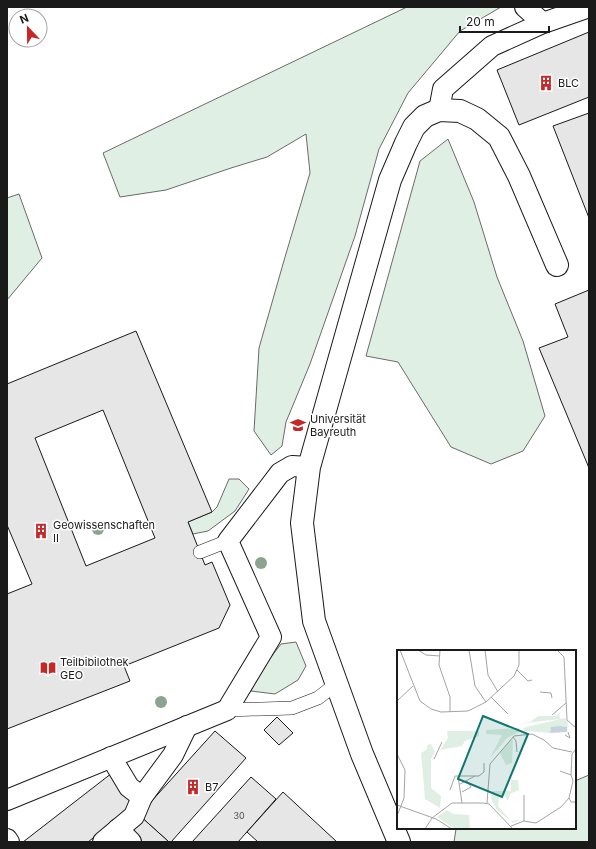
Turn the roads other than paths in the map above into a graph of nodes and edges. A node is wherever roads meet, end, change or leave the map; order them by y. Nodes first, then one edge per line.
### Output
1 (525, 7) edge
2 (589, 7) edge
3 (543, 23) junction
4 (439, 110) junction
5 (557, 265) dead end
6 (309, 467) junction
7 (228, 541) junction
8 (200, 552) dead end
9 (336, 684) junction
10 (227, 710) junction
11 (187, 726) junction
12 (111, 757) junction
13 (142, 797) junction
14 (7, 800) edge
15 (124, 836) edge
16 (7, 839) edge
17 (9, 842) edge
18 (103, 842) edge
19 (399, 842) edge

1 - 3 street
2 - 3 street
3 - 4 street
4 - 5 street
4 - 6 street
6 - 7 street
6 - 9 street
7 - 8 lane
7 - 10 street
9 - 10 lane
9 - 19 street
10 - 11 street
11 - 12 street
11 - 13 street
12 - 13 street
12 - 14 street
13 - 15 street
15 - 18 street
16 - 17 street

